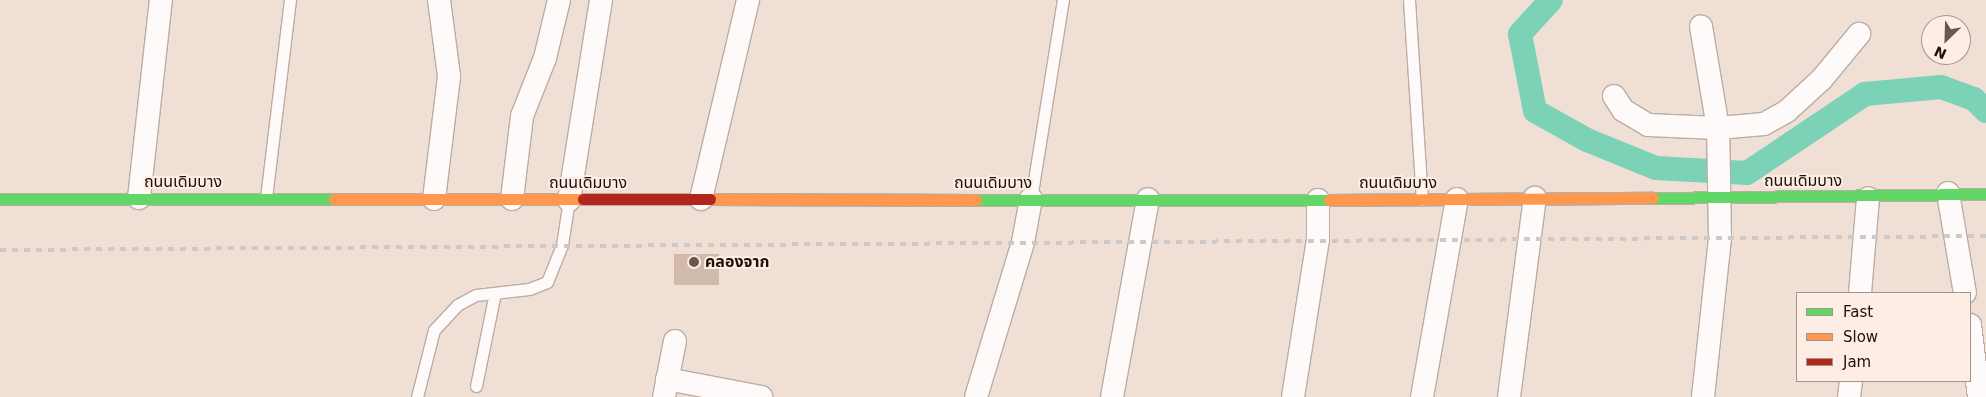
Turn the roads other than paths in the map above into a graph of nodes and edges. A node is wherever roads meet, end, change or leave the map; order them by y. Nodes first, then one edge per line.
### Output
1 (161, 0) edge
2 (290, 0) edge
3 (439, 0) edge
4 (559, 0) edge
5 (600, 0) edge
6 (748, 0) edge
7 (1063, 0) edge
8 (1409, 0) edge
9 (1701, 26) dead end
10 (1859, 34) dead end
11 (1614, 96) dead end
12 (1718, 129) junction
13 (1948, 193) junction
14 (1985, 194) edge
15 (1721, 197) junction
16 (139, 198) junction
17 (266, 198) junction
18 (1535, 198) junction
19 (1868, 198) junction
20 (0, 199) edge
21 (434, 199) junction
22 (512, 199) junction
23 (701, 199) junction
24 (1031, 199) junction
25 (1148, 199) junction
26 (1457, 199) junction
27 (569, 200) junction
28 (1318, 200) junction
29 (1422, 200) junction
30 (1860, 292) edge
31 (1965, 292) edge
32 (495, 293) junction
33 (1971, 332) edge
34 (675, 341) dead end
35 (1851, 382) edge
36 (476, 386) dead end
37 (666, 388) edge
38 (417, 397) edge
39 (762, 397) edge
40 (976, 397) edge
41 (1112, 397) edge
42 (1293, 397) edge
43 (1422, 397) edge
44 (1509, 397) edge
45 (1703, 397) edge
46 (1849, 397) edge
47 (1980, 397) edge

1 - 16 street
2 - 17 lane
3 - 21 street
4 - 22 street
5 - 27 street
6 - 23 street
7 - 24 lane
8 - 29 lane
9 - 12 street
10 - 12 street
11 - 12 street
12 - 15 street
13 - 14 street, ถนนเดิมบาง
13 - 19 street, ถนนเดิมบาง
13 - 31 street
15 - 18 street, ถนนเดิมบาง
15 - 19 street, ถนนเดิมบาง
15 - 45 street
16 - 17 street, ถนนเดิมบาง
16 - 20 street, ถนนเดิมบาง
17 - 21 street, ถนนเดิมบาง
18 - 26 street, ถนนเดิมบาง
18 - 44 street
19 - 30 street
21 - 22 street, ถนนเดิมบาง
22 - 27 street, ถนนเดิมบาง
23 - 24 street, ถนนเดิมบาง
23 - 27 street, ถนนเดิมบาง
24 - 25 street, ถนนเดิมบาง
24 - 40 street
25 - 28 street, ถนนเดิมบาง
25 - 41 street
26 - 29 street, ถนนเดิมบาง
26 - 43 street
27 - 32 lane
28 - 29 street, ถนนเดิมบาง
28 - 42 street
32 - 36 lane
32 - 38 lane
33 - 47 street
34 - 37 street
35 - 46 street
37 - 39 street

